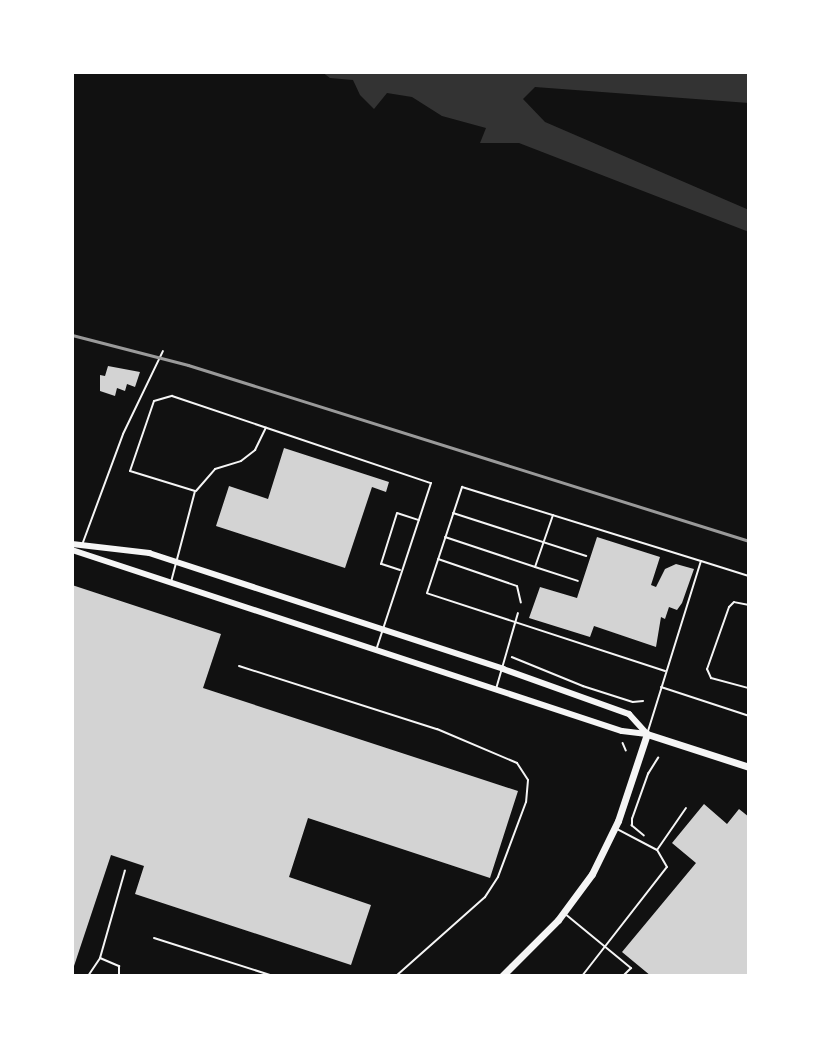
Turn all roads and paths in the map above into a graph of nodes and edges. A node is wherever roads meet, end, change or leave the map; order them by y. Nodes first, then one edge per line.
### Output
1 (163, 351) dead end
2 (266, 426) junction
3 (195, 493) junction
4 (453, 513) junction
5 (553, 515) junction
6 (419, 520) junction
7 (445, 537) junction
8 (543, 542) junction
9 (72, 544) edge
10 (82, 544) junction
11 (72, 550) edge
12 (586, 556) dead end
13 (438, 559) junction
14 (701, 561) junction
15 (175, 562) junction
16 (536, 567) junction
17 (401, 570) junction
18 (749, 576) edge
19 (578, 581) dead end
20 (171, 582) junction
21 (521, 603) dead end
22 (749, 605) edge
23 (518, 613) dead end
24 (515, 623) junction
25 (381, 629) junction
26 (376, 650) junction
27 (512, 657) dead end
28 (239, 666) dead end
29 (503, 669) junction
30 (666, 670) junction
31 (660, 687) junction
32 (749, 688) edge
33 (496, 689) junction
34 (642, 701) dead end
35 (749, 716) edge
36 (647, 734) junction
37 (623, 743) dead end
38 (626, 750) dead end
39 (658, 758) dead end
40 (749, 767) edge
41 (686, 808) dead end
42 (615, 828) junction
43 (648, 839) dead end
44 (657, 849) junction
45 (125, 870) dead end
46 (564, 913) junction
47 (153, 938) dead end
48 (606, 946) junction
49 (100, 958) junction
50 (506, 975) edge
51 (88, 976) edge
52 (119, 976) edge
53 (273, 976) edge
54 (396, 976) edge
55 (582, 976) edge
56 (623, 976) edge

1 - 10 lane
2 - 3 lane
2 - 3 lane
2 - 6 lane
3 - 15 lane
4 - 5 lane
4 - 7 lane
4 - 8 lane
5 - 8 lane
5 - 14 lane
6 - 17 lane
6 - 17 lane
7 - 13 lane
7 - 16 lane
8 - 12 lane
8 - 16 lane
9 - 10 street
10 - 15 street
11 - 20 street
13 - 21 lane
13 - 24 lane
14 - 18 lane
14 - 30 lane
15 - 20 lane
15 - 25 street
16 - 19 lane
17 - 25 lane
20 - 26 street
22 - 32 lane
23 - 24 lane
24 - 29 lane
24 - 30 lane
25 - 26 lane
25 - 29 street
26 - 33 street
27 - 34 path
28 - 54 lane
29 - 33 lane
29 - 36 street
30 - 31 lane
31 - 35 lane
31 - 36 lane
33 - 36 street
36 - 40 main road
36 - 42 main road
37 - 38 path
39 - 43 path
41 - 44 lane
42 - 44 lane
42 - 46 main road
44 - 48 lane
45 - 49 lane
46 - 48 lane
46 - 50 main road
47 - 53 lane
48 - 55 lane
48 - 56 lane
49 - 51 lane
49 - 52 lane

